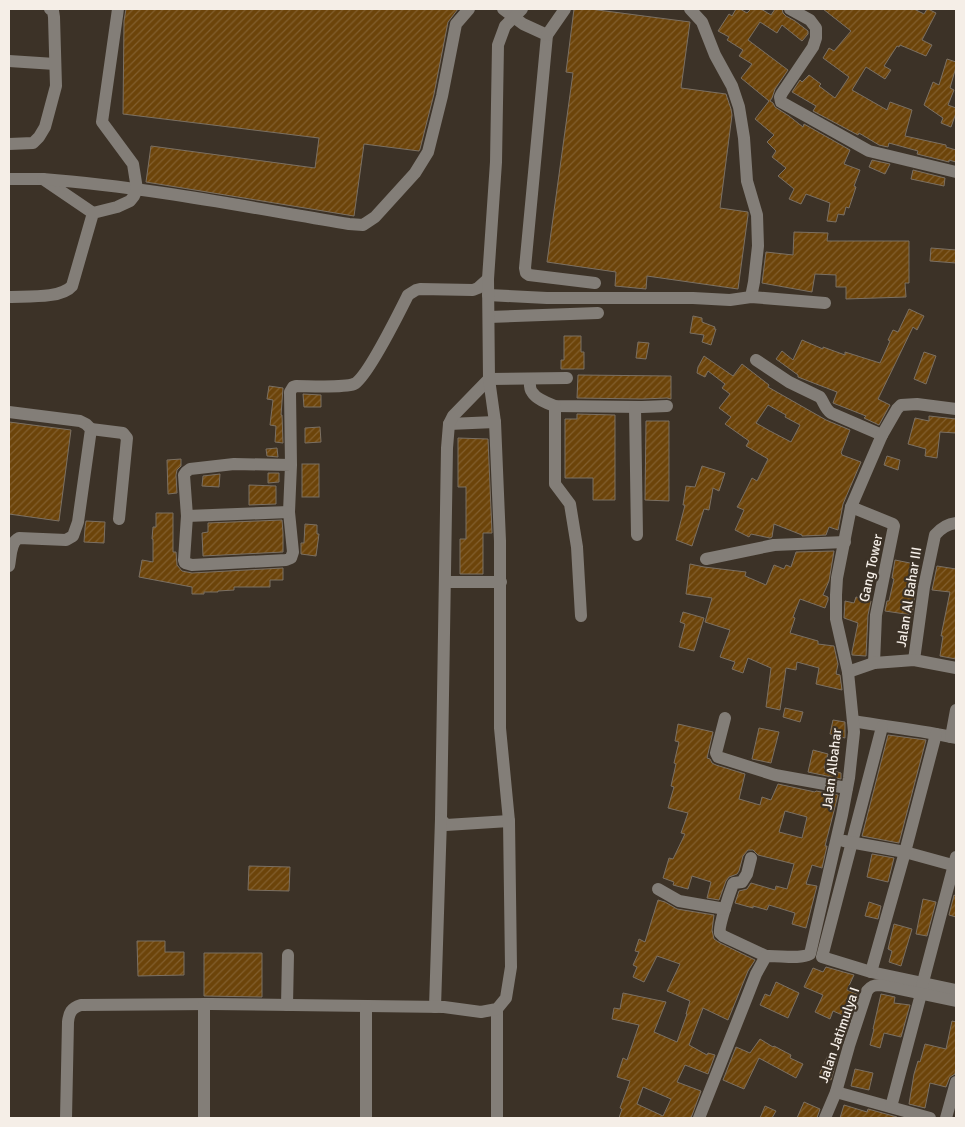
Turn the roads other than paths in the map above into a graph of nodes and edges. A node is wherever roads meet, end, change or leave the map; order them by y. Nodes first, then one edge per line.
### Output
1 (50, 9) edge
2 (118, 9) edge
3 (469, 9) edge
4 (503, 9) edge
5 (565, 9) edge
6 (690, 9) edge
7 (790, 9) edge
8 (518, 13) edge
9 (547, 35) junction
10 (9, 61) edge
11 (55, 64) junction
12 (9, 144) edge
13 (956, 172) edge
14 (9, 179) edge
15 (43, 179) junction
16 (137, 189) junction
17 (93, 213) junction
18 (488, 279) junction
19 (595, 283) dead end
20 (488, 295) junction
21 (9, 297) edge
22 (751, 297) junction
23 (825, 303) dead end
24 (598, 313) dead end
25 (489, 317) junction
26 (756, 360) dead end
27 (568, 378) dead end
28 (530, 379) junction
29 (489, 380) junction
30 (555, 406) junction
31 (667, 406) dead end
32 (635, 407) junction
33 (956, 409) edge
34 (9, 412) edge
35 (495, 422) junction
36 (449, 424) junction
37 (92, 429) junction
38 (882, 435) junction
39 (291, 465) junction
40 (851, 507) junction
41 (290, 512) junction
42 (188, 516) junction
43 (119, 519) dead end
44 (956, 523) edge
45 (637, 535) dead end
46 (845, 542) junction
47 (706, 559) dead end
48 (9, 566) edge
49 (445, 582) junction
50 (501, 582) junction
51 (581, 616) dead end
52 (914, 660) junction
53 (874, 664) junction
54 (956, 668) edge
55 (848, 672) junction
56 (956, 710) edge
57 (725, 718) dead end
58 (853, 721) junction
59 (882, 727) junction
60 (936, 734) junction
61 (954, 738) edge
62 (848, 783) junction
63 (868, 783) junction
64 (441, 819) junction
65 (509, 821) junction
66 (836, 840) junction
67 (852, 842) junction
68 (905, 852) junction
69 (751, 858) dead end
70 (956, 863) edge
71 (658, 889) dead end
72 (725, 909) junction
73 (288, 955) dead end
74 (766, 956) junction
75 (871, 972) junction
76 (922, 988) junction
77 (956, 990) edge
78 (956, 1001) edge
79 (204, 1004) junction
80 (287, 1005) junction
81 (366, 1006) junction
82 (435, 1007) junction
83 (497, 1009) junction
84 (956, 1082) edge
85 (836, 1092) junction
86 (890, 1107) junction
87 (66, 1118) edge
88 (204, 1118) edge
89 (366, 1118) edge
90 (497, 1118) edge
91 (698, 1118) edge
92 (825, 1118) edge
93 (930, 1118) edge
94 (946, 1118) edge

1 - 11 street
2 - 16 street
3 - 16 street
4 - 8 street
5 - 9 street
6 - 22 street
7 - 13 street
8 - 9 street
8 - 18 street
9 - 19 street
10 - 11 street
11 - 12 street
14 - 15 street
15 - 16 street
15 - 17 street
16 - 17 street
17 - 21 street
18 - 20 street
18 - 39 street
20 - 22 street
20 - 25 street
22 - 23 street
24 - 25 street
25 - 29 street
26 - 38 street
27 - 28 street
28 - 29 street
28 - 30 street
29 - 35 street
29 - 36 street
30 - 32 street
30 - 51 street
31 - 32 street
32 - 45 street
33 - 38 street, Jalan Albahar
34 - 37 street
35 - 36 street
35 - 50 street
36 - 49 street
37 - 43 street
37 - 48 street
38 - 40 street, Jalan Albahar
39 - 41 street
39 - 42 street
40 - 46 street, Jalan Albahar
40 - 53 street, Gang Tower
41 - 42 street
41 - 42 street
44 - 52 street, Jalan Al Bahar III
46 - 47 street
46 - 55 street, Jalan Albahar
49 - 50 street
49 - 64 street
50 - 65 street
52 - 53 street
52 - 54 street
53 - 55 street
55 - 58 street, Jalan Albahar
56 - 61 street
57 - 62 street
58 - 59 street
58 - 62 street, Jalan Albahar
59 - 60 street
59 - 63 street
60 - 61 street
60 - 68 street
62 - 63 street
62 - 66 street, Jalan Albahar
63 - 67 street
64 - 65 street
64 - 82 street
65 - 83 street
66 - 67 street
66 - 74 street, Jalan Albahar
67 - 68 street
67 - 75 street
68 - 70 street
68 - 75 street
69 - 72 street
70 - 76 street
71 - 72 street
72 - 74 street
73 - 80 street
74 - 91 street
75 - 76 street
76 - 77 street
76 - 78 street, Jalan Jatimulya I
76 - 85 street, Jalan Jatimulya I
76 - 86 street
79 - 80 street
79 - 87 street
79 - 88 street
80 - 81 street
81 - 82 street
81 - 89 street
82 - 83 street
83 - 90 street
84 - 94 street
85 - 86 street
85 - 92 street, Jalan Jatimulya I
86 - 93 street

